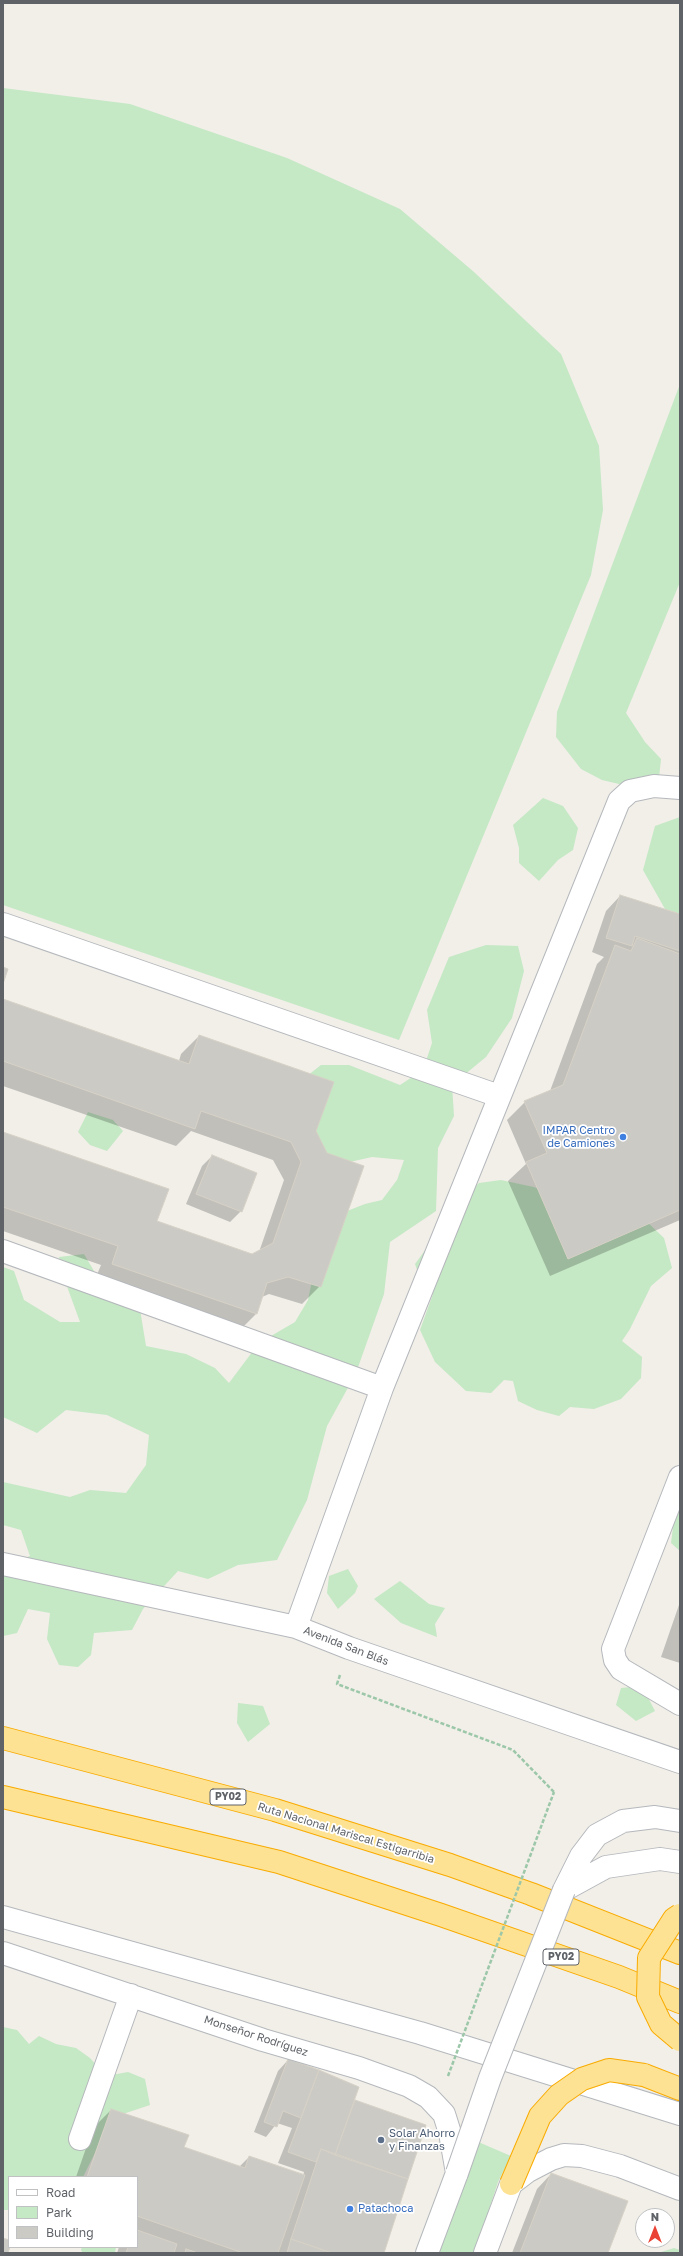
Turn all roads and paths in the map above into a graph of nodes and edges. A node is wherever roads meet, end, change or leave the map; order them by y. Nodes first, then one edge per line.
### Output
1 (680, 788) edge
2 (3, 924) edge
3 (499, 1096) junction
4 (3, 1251) edge
5 (382, 1388) junction
6 (680, 1477) edge
7 (3, 1564) edge
8 (296, 1627) junction
9 (349, 1648) junction
10 (680, 1704) edge
11 (3, 1738) edge
12 (616, 1742) junction
13 (680, 1762) edge
14 (680, 1775) edge
15 (3, 1797) edge
16 (680, 1821) edge
17 (680, 1862) edge
18 (564, 1890) junction
19 (680, 1915) edge
20 (3, 1917) edge
21 (3, 1953) edge
22 (680, 1953) edge
23 (131, 1995) junction
24 (680, 2002) edge
25 (680, 2040) edge
26 (448, 2076) dead end
27 (680, 2089) edge
28 (680, 2114) edge
29 (80, 2139) dead end
30 (457, 2173) junction
31 (512, 2184) junction
32 (680, 2189) edge
33 (427, 2253) edge
34 (485, 2253) edge

1 - 3 street
2 - 3 street
3 - 5 street
4 - 5 street
5 - 8 street
6 - 10 street
7 - 8 street, Avenida San Blás
8 - 9 street, Avenida San Blás
9 - 12 street, Avenida San Blás
9 - 26 path, bridge
11 - 22 highway, Ruta Nacional Mariscal Estigarribia / PY02
12 - 13 street, Avenida San Blás
12 - 14 street
15 - 24 highway, PY02
16 - 18 street
17 - 18 street
18 - 30 street, bridge
19 - 25 highway, bridge
20 - 28 street
21 - 23 street, Monseñor Rodríguez
23 - 29 street
23 - 30 street, Monseñor Rodríguez
27 - 31 highway, bridge
30 - 33 street
31 - 32 street
31 - 34 street

